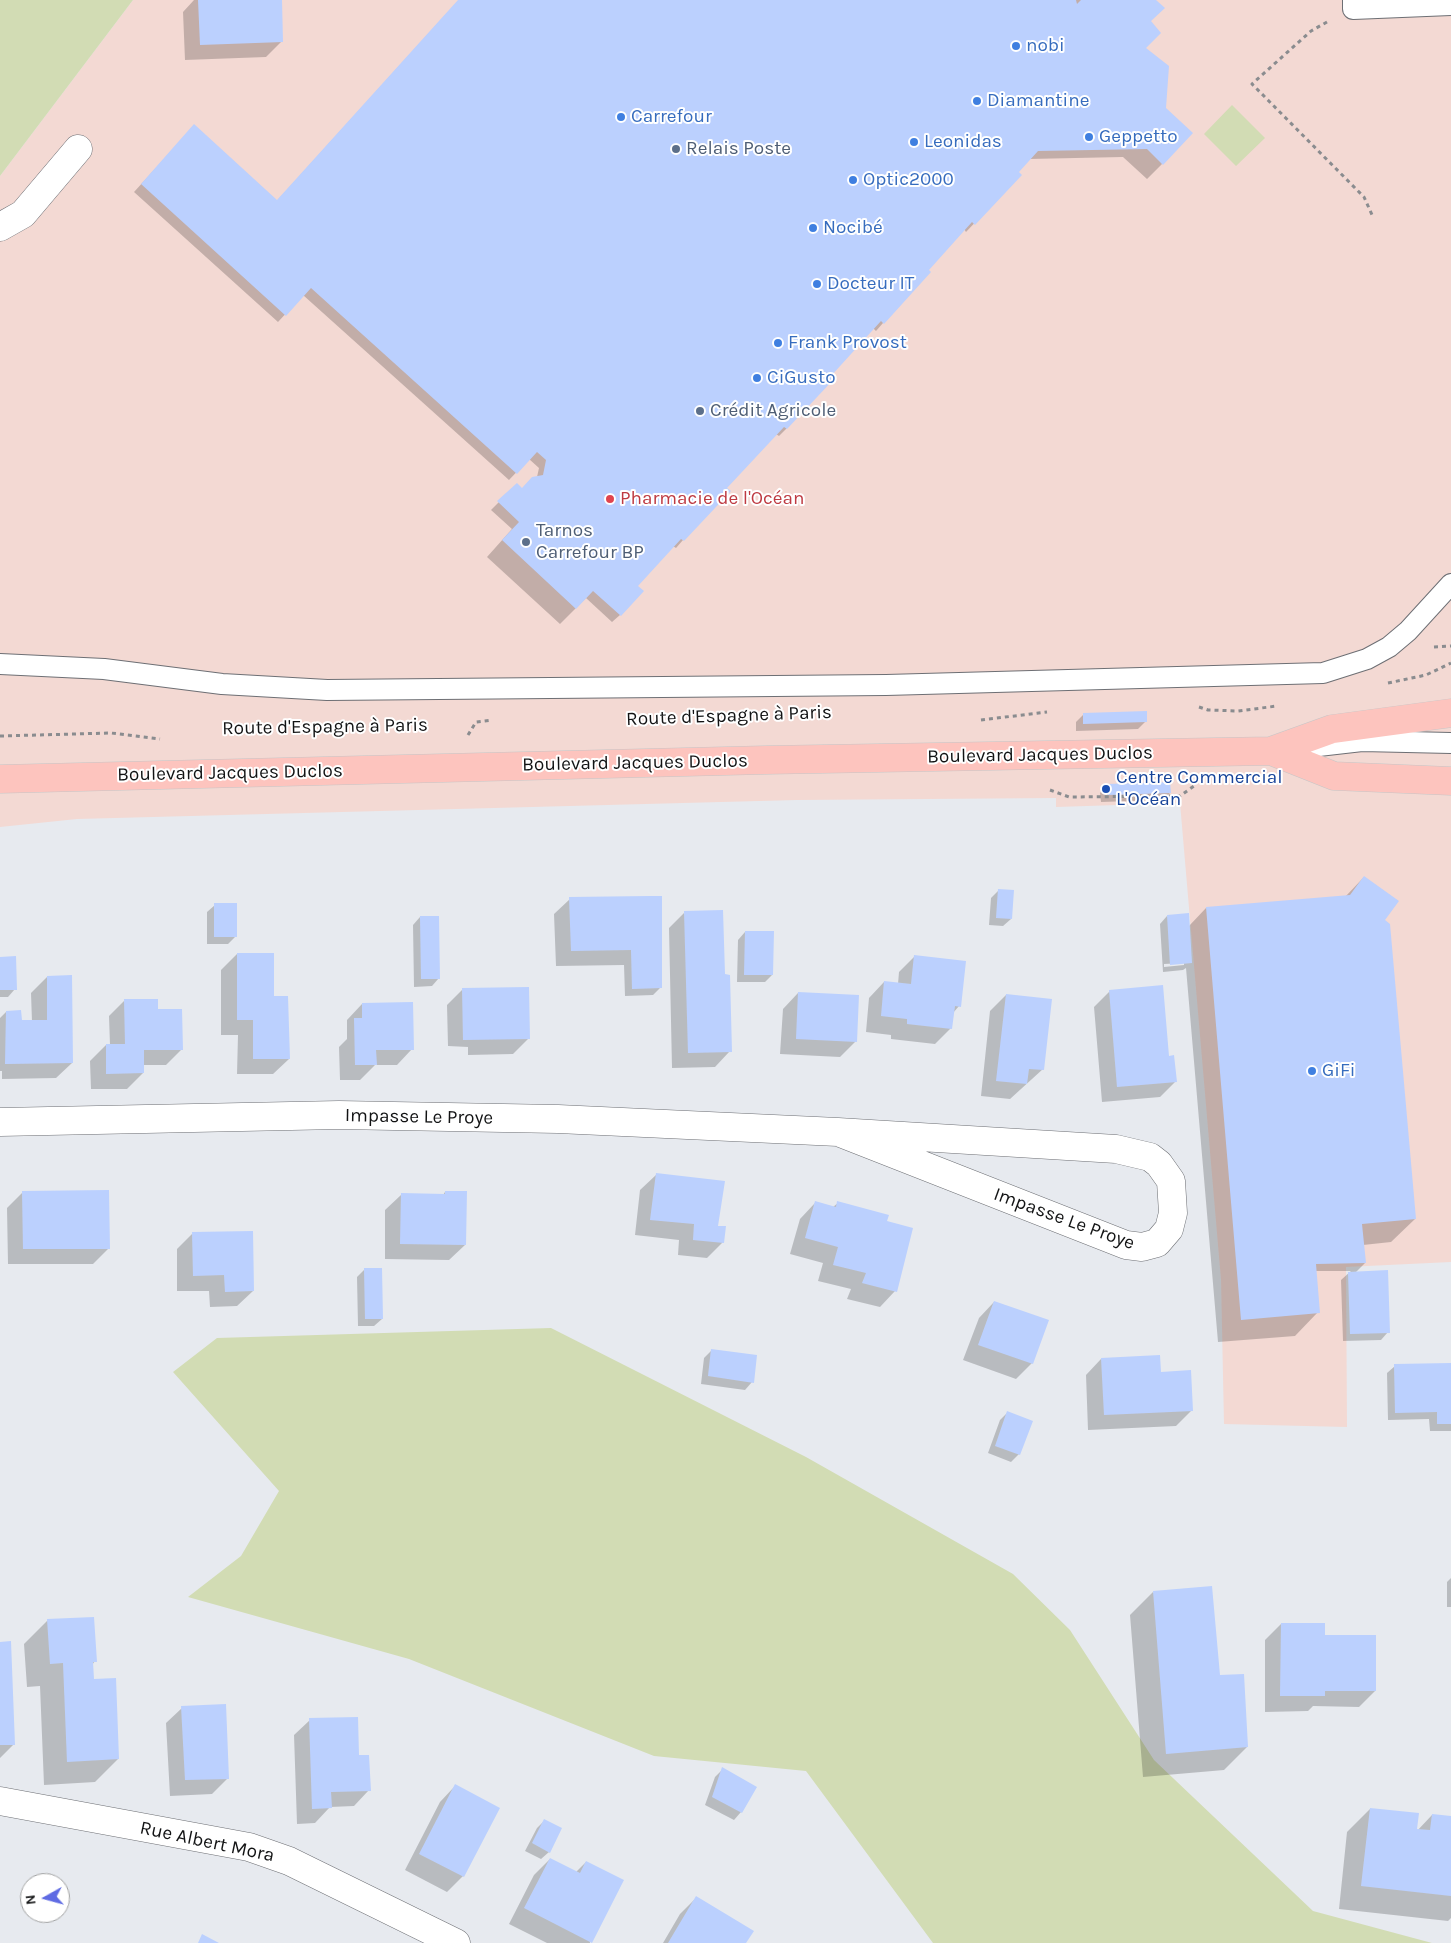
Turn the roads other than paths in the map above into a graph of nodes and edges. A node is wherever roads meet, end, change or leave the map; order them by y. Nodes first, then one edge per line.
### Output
1 (1352, 0) edge
2 (1451, 5) edge
3 (78, 149) dead end
4 (0, 226) edge
5 (1451, 584) edge
6 (0, 664) edge
7 (1451, 714) edge
8 (1451, 743) edge
9 (1271, 751) junction
10 (0, 779) edge
11 (1451, 781) edge
12 (0, 1122) edge
13 (838, 1132) junction
14 (0, 1801) edge
15 (456, 1943) edge

1 - 2 lane
3 - 4 street
5 - 6 lane
7 - 9 main road, Boulevard Jacques Duclos
8 - 9 lane
9 - 10 main road, Boulevard Jacques Duclos
9 - 11 main road, Boulevard Jacques Duclos
12 - 13 street, Impasse Le Proye
13 - 13 street, Impasse Le Proye
14 - 15 street, Rue Albert Mora

